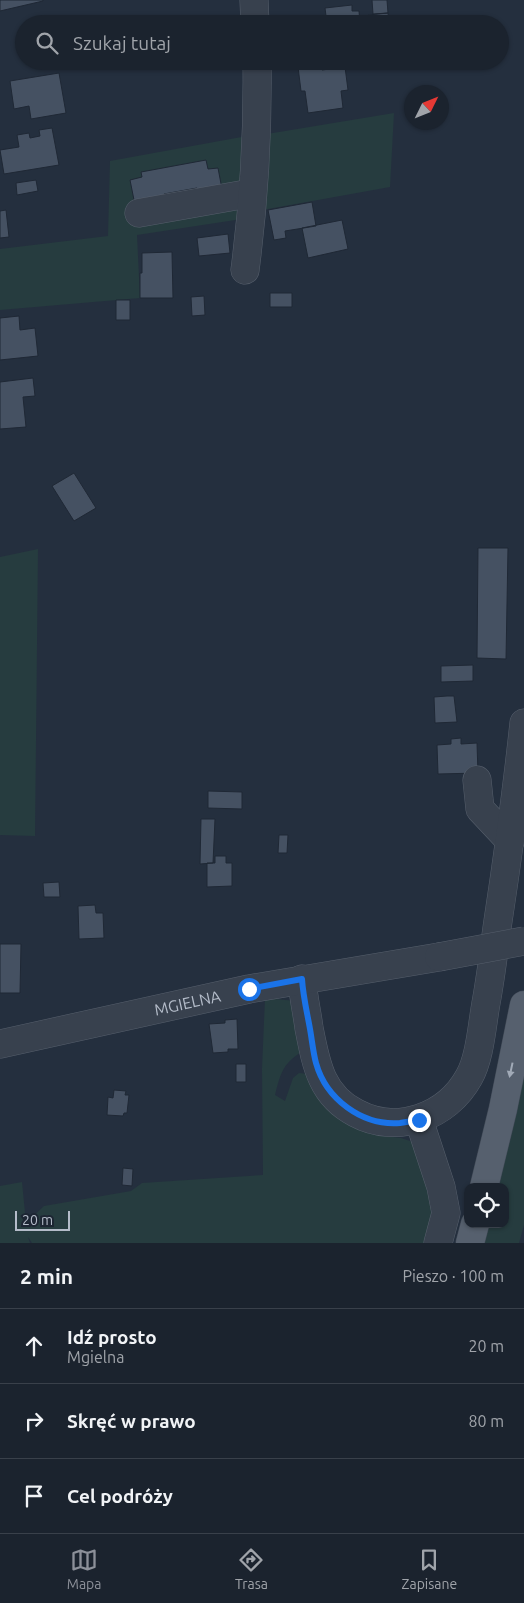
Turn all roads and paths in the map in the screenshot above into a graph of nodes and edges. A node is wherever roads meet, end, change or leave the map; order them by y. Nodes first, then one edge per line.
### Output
1 (254, 0) edge
2 (255, 15) edge
3 (257, 70) edge
4 (252, 193) junction
5 (139, 213) dead end
6 (245, 270) dead end
7 (524, 722) edge
8 (477, 780) dead end
9 (510, 841) junction
10 (524, 941) edge
11 (302, 979) junction
12 (524, 1005) edge
13 (0, 1044) edge
14 (419, 1120) junction
15 (485, 1183) edge
16 (474, 1228) edge
17 (438, 1243) edge
18 (470, 1243) edge

1 - 2 street
3 - 4 street
4 - 5 street
4 - 6 street
7 - 9 street
8 - 9 street
9 - 14 street
10 - 11 street, MGIELNA, bridge
11 - 13 street, MGIELNA
11 - 14 street
12 -> 15 main road
14 - 17 street
16 - 18 main road

